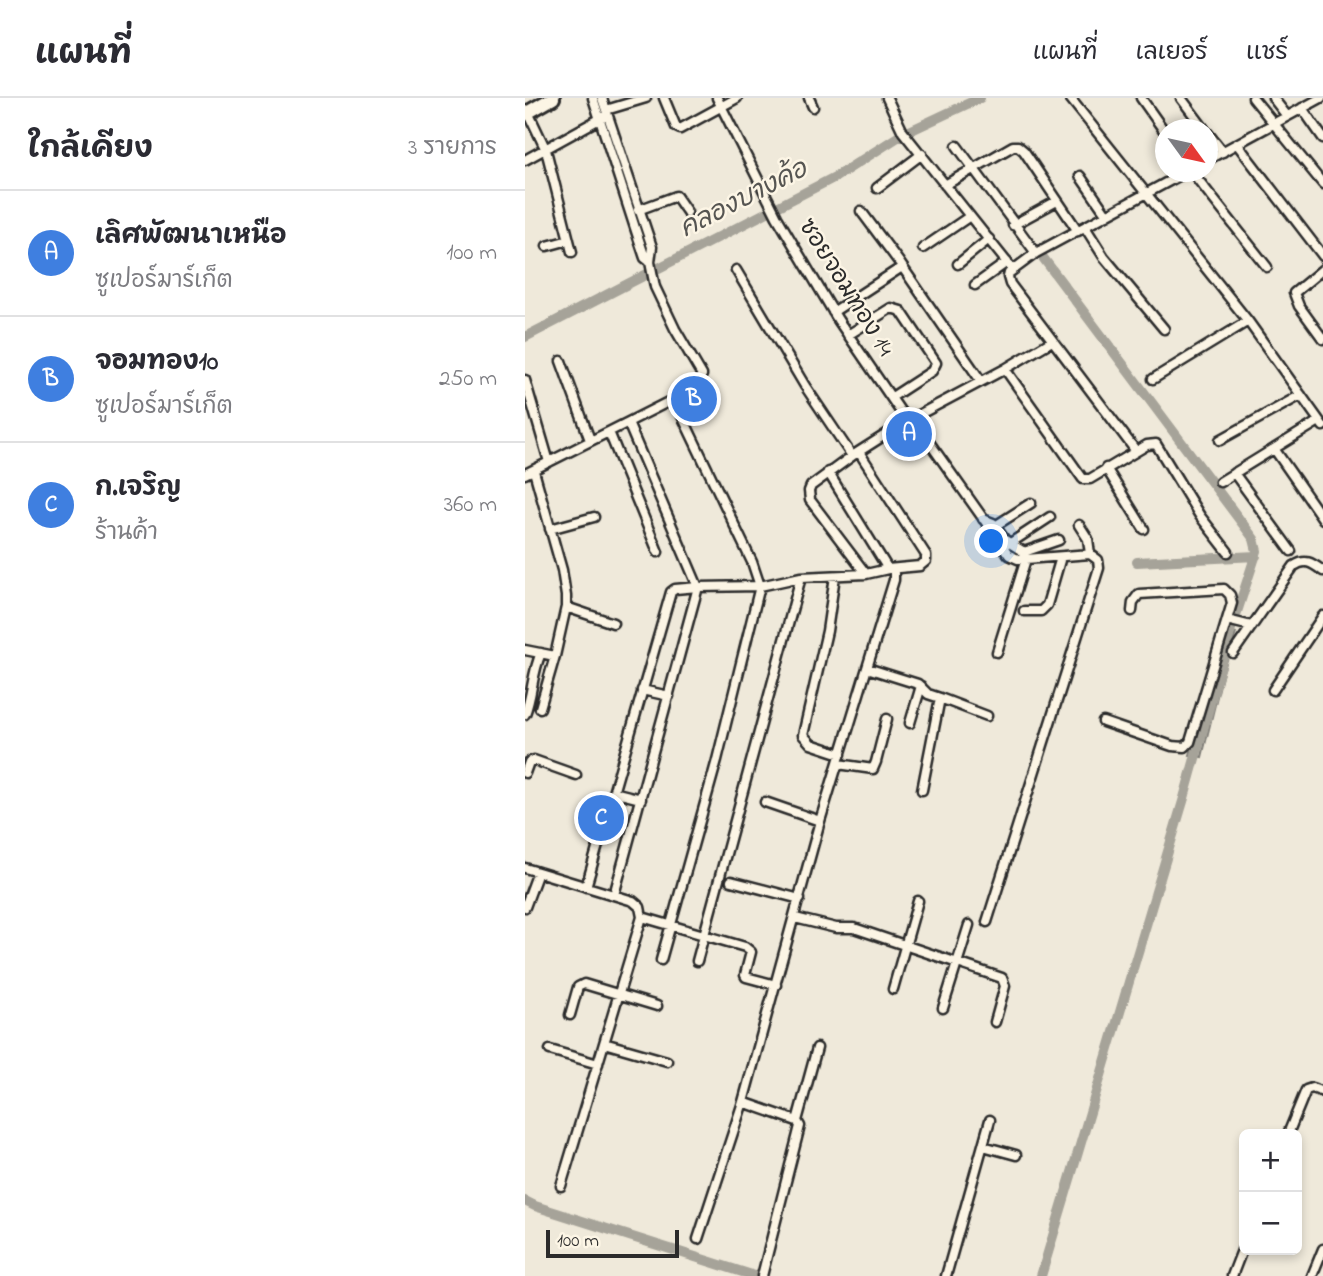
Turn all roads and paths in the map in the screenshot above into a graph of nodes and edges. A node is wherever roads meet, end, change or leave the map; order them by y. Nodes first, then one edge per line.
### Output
1 (553, 98) edge
2 (593, 98) edge
3 (602, 98) edge
4 (646, 98) edge
5 (664, 98) edge
6 (737, 98) edge
7 (809, 98) edge
8 (887, 98) edge
9 (1070, 98) edge
10 (1141, 98) edge
11 (1181, 98) edge
12 (1253, 98) edge
13 (1273, 98) edge
14 (1298, 98) edge
15 (1321, 98) edge
16 (719, 102) edge
17 (813, 107) dead end
18 (1303, 107) junction
19 (530, 108) edge
20 (605, 114) junction
21 (1287, 116) junction
22 (1156, 119) edge
23 (1197, 119) edge
24 (1273, 123) junction
25 (1323, 138) edge
26 (1237, 144) junction
27 (957, 146) dead end
28 (1218, 146) edge
29 (546, 150) junction
30 (1223, 152) junction
31 (922, 154) junction
32 (1218, 154) edge
33 (525, 160) edge
34 (973, 169) junction
35 (1080, 176) dead end
36 (1167, 182) edge
37 (1200, 182) edge
38 (1323, 184) edge
39 (946, 186) junction
40 (877, 187) dead end
41 (1146, 194) junction
42 (1057, 201) junction
43 (638, 210) junction
44 (861, 211) dead end
45 (687, 212) dead end
46 (1107, 215) junction
47 (970, 216) junction
48 (1013, 225) junction
49 (1081, 229) junction
50 (989, 239) junction
51 (569, 240) junction
52 (547, 246) dead end
53 (923, 248) dead end
54 (572, 252) dead end
55 (1036, 253) junction
56 (1323, 256) edge
57 (1007, 262) junction
58 (958, 264) dead end
59 (651, 265) junction
60 (902, 267) junction
61 (1267, 267) dead end
62 (736, 270) dead end
63 (1013, 270) junction
64 (1323, 270) edge
65 (975, 285) dead end
66 (833, 312) junction
67 (1248, 321) junction
68 (1164, 329) dead end
69 (848, 335) junction
70 (1323, 339) edge
71 (1052, 341) junction
72 (561, 361) dead end
73 (1005, 369) junction
74 (1153, 379) dead end
75 (525, 380) edge
76 (981, 381) junction
77 (1301, 395) junction
78 (892, 397) junction
79 (674, 399) junction
80 (910, 420) junction
81 (628, 423) junction
82 (1321, 424) edge
83 (609, 432) junction
84 (590, 440) junction
85 (1220, 440) dead end
86 (1275, 450) junction
87 (1136, 451) junction
88 (856, 454) junction
89 (549, 462) junction
90 (1106, 468) junction
91 (534, 471) junction
92 (828, 472) junction
93 (1234, 473) junction
94 (525, 474) edge
95 (1220, 482) dead end
96 (1031, 503) dead end
97 (594, 517) dead end
98 (1051, 517) dead end
99 (983, 519) junction
100 (1323, 519) edge
101 (1079, 525) dead end
102 (995, 526) junction
103 (550, 529) junction
104 (1144, 529) dead end
105 (1059, 540) dead end
106 (1012, 542) junction
107 (1291, 551) dead end
108 (658, 552) dead end
109 (1228, 552) dead end
110 (1090, 554) junction
111 (1061, 556) junction
112 (1026, 559) junction
113 (891, 570) junction
114 (1323, 571) edge
115 (866, 574) junction
116 (835, 576) junction
117 (801, 578) junction
118 (760, 586) junction
119 (698, 587) junction
120 (566, 607) junction
121 (1024, 611) dead end
122 (1132, 611) dead end
123 (1323, 616) edge
124 (1227, 620) junction
125 (613, 623) dead end
126 (1251, 626) junction
127 (525, 650) edge
128 (997, 652) dead end
129 (1233, 653) dead end
130 (548, 655) junction
131 (867, 668) junction
132 (921, 686) junction
133 (642, 690) junction
134 (1273, 690) dead end
135 (669, 696) junction
136 (940, 698) junction
137 (540, 708) dead end
138 (525, 714) edge
139 (986, 716) dead end
140 (887, 719) dead end
141 (1103, 722) dead end
142 (909, 723) dead end
143 (841, 754) junction
144 (838, 764) junction
145 (525, 773) edge
146 (576, 775) dead end
147 (922, 790) dead end
148 (613, 792) junction
149 (641, 799) junction
150 (765, 802) dead end
151 (820, 821) junction
152 (525, 868) edge
153 (538, 872) junction
154 (730, 881) dead end
155 (586, 887) junction
156 (614, 895) junction
157 (800, 899) junction
158 (918, 901) dead end
159 (525, 907) edge
160 (642, 917) junction
161 (795, 918) junction
162 (987, 922) dead end
163 (969, 925) dead end
164 (671, 927) junction
165 (703, 935) junction
166 (907, 944) junction
167 (661, 960) dead end
168 (697, 961) dead end
169 (957, 962) junction
170 (776, 985) junction
171 (893, 989) dead end
172 (619, 994) junction
173 (657, 1006) dead end
174 (943, 1008) dead end
175 (570, 1015) dead end
176 (995, 1022) dead end
177 (604, 1043) junction
178 (817, 1048) dead end
179 (550, 1051) dead end
180 (667, 1061) dead end
181 (598, 1064) junction
182 (1323, 1092) edge
183 (743, 1102) junction
184 (990, 1120) dead end
185 (797, 1121) junction
186 (1289, 1129) edge
187 (983, 1146) junction
188 (1016, 1155) dead end
189 (561, 1186) dead end
190 (698, 1239) dead end
191 (1323, 1249) edge
192 (1240, 1255) edge
193 (762, 1276) edge
194 (946, 1276) edge
195 (1232, 1276) edge
196 (1312, 1276) edge

1 - 19 main road
2 - 20 street
3 - 20 street
4 - 20 street
5 - 16 street
6 - 16 street
7 - 17 street
8 - 31 street
9 - 41 street
10 - 22 street
11 - 23 street
12 - 24 street
13 - 21 street
14 - 18 street
15 - 18 street
16 - 66 street, ซอยจอมทอง 14
18 - 21 street
18 - 25 street
19 - 29 street
20 - 29 street
20 - 43 street
20 - 59 street
21 - 24 street
24 - 26 street
24 - 38 street
26 - 30 street
26 - 56 street
27 - 34 street
28 - 30 street
29 - 33 street
29 - 51 street
30 - 32 street
31 - 39 street
31 - 40 street
34 - 39 street
34 - 42 street
34 - 48 street
35 - 46 street
36 - 41 street
37 - 61 street
39 - 47 street
41 - 46 street
41 - 67 street
42 - 48 street
42 - 49 street
43 - 45 street
43 - 59 street
44 - 60 street
46 - 49 street
47 - 50 street
47 - 53 street
48 - 55 street
49 - 55 street
49 - 68 street
50 - 57 street
50 - 58 street
51 - 52 street
51 - 54 street
55 - 63 street
57 - 63 street
57 - 65 street
59 - 79 street
60 - 66 street
60 - 76 street
62 - 88 street
63 - 71 street
64 - 70 street
66 - 69 street, ซอยจอมทอง 14
67 - 74 street
67 - 77 street
69 - 78 street, ซอยจอมทอง 14
69 - 78 street
71 - 73 street
71 - 87 street
72 - 84 street
73 - 76 street
73 - 90 street
75 - 89 street
76 - 80 street
77 - 82 street
77 - 85 street
78 - 80 street, ซอยจอมทอง 14
79 - 81 street
79 - 118 street
80 - 88 street
80 - 99 street, ซอยจอมทอง 14
81 - 83 street
81 - 119 street
82 - 86 street
83 - 84 street
83 - 108 street
84 - 89 street
86 - 93 street
86 - 100 street
87 - 90 street
87 - 109 street
88 - 92 street
88 - 113 street
89 - 91 street
90 - 104 street
91 - 94 street
91 - 103 street
92 - 113 street
92 - 115 street
93 - 95 street
93 - 107 street
96 - 102 street
97 - 103 street
98 - 106 street
99 - 102 street
99 - 112 street, ซอยจอมทอง 14
101 - 110 street
102 - 106 street
103 - 120 street
105 - 106 street
110 - 111 street
110 - 162 street
111 - 112 street
111 - 121 street
112 - 128 street
113 - 115 street
113 - 131 street
114 - 126 street
115 - 116 street
116 - 117 street
116 - 143 street
117 - 118 street
117 - 165 street
118 - 119 street
118 - 164 street
119 - 133 street
119 - 135 street
120 - 125 street
120 - 130 street
122 - 124 street
123 - 134 street
124 - 126 street
124 - 141 street
126 - 129 street
127 - 130 street
130 - 137 street
130 - 138 street
131 - 132 street
131 - 143 street
132 - 136 street
132 - 142 street
133 - 135 street
133 - 148 street
135 - 149 street
136 - 139 street
136 - 147 street
140 - 144 street
143 - 144 street
144 - 151 street
145 - 146 street
148 - 149 street
148 - 155 street
149 - 156 street
150 - 151 street
151 - 157 street
152 - 153 street
153 - 155 street
153 - 159 street
154 - 157 street
155 - 156 street
156 - 160 street
157 - 161 street
158 - 166 street
160 - 164 street
160 - 172 street
161 - 166 street
161 - 170 street
163 - 169 street
164 - 165 street
164 - 167 street
165 - 168 street
165 - 170 street
166 - 169 street
166 - 171 street
169 - 174 street
169 - 176 street
170 - 183 street
172 - 173 street
172 - 175 street
172 - 177 street
177 - 180 street
177 - 181 street
178 - 185 street
179 - 181 street
181 - 189 street
182 - 186 street
183 - 185 street
183 - 190 street
184 - 187 street
185 - 193 street
187 - 188 street
187 - 194 street
191 - 196 street
192 - 195 street

